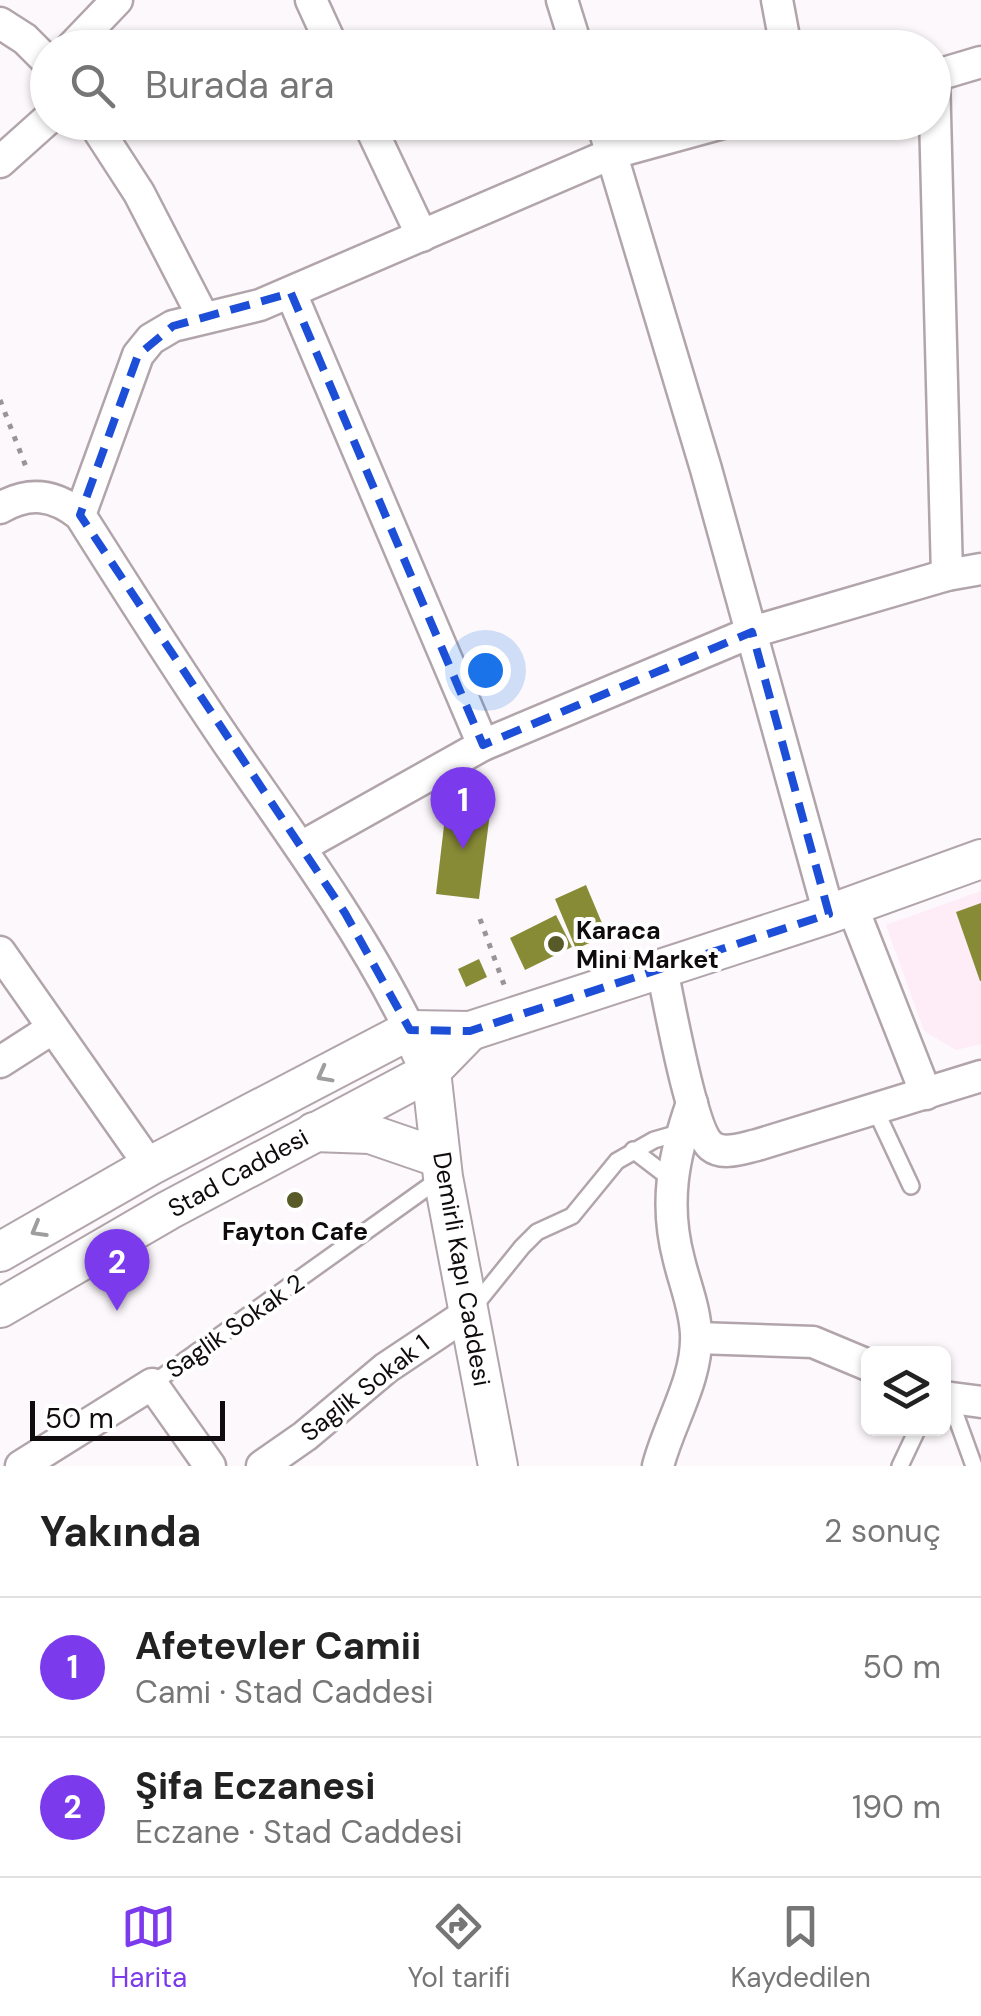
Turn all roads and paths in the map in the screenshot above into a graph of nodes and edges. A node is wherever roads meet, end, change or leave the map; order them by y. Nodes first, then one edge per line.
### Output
1 (118, 0) edge
2 (311, 0) edge
3 (562, 0) edge
4 (777, 0) edge
5 (0, 24) edge
6 (88, 30) edge
7 (325, 30) edge
8 (571, 30) edge
9 (783, 30) edge
10 (30, 45) edge
11 (981, 62) edge
12 (951, 71) edge
13 (951, 79) edge
14 (981, 83) edge
15 (30, 136) edge
16 (104, 140) edge
17 (377, 140) edge
18 (608, 140) edge
19 (660, 140) edge
20 (936, 140) edge
21 (612, 153) junction
22 (0, 162) edge
23 (422, 236) junction
24 (291, 293) junction
25 (202, 316) junction
26 (0, 400) edge
27 (37, 496) junction
28 (0, 508) edge
29 (80, 515) junction
30 (981, 569) edge
31 (947, 575) junction
32 (752, 632) junction
33 (483, 745) junction
34 (301, 848) junction
35 (981, 859) edge
36 (841, 910) junction
37 (480, 919) dead end
38 (0, 952) edge
39 (662, 970) junction
40 (516, 1016) junction
41 (53, 1028) junction
42 (410, 1030) junction
43 (470, 1031) junction
44 (0, 1062) edge
45 (431, 1071) junction
46 (981, 1076) edge
47 (926, 1094) junction
48 (876, 1109) junction
49 (687, 1118) junction
50 (312, 1132) junction
51 (633, 1150) junction
52 (150, 1166) junction
53 (442, 1168) junction
54 (671, 1179) junction
55 (911, 1186) dead end
56 (0, 1252) edge
57 (0, 1308) edge
58 (470, 1312) junction
59 (697, 1338) junction
60 (861, 1362) edge
61 (152, 1384) junction
62 (951, 1398) edge
63 (981, 1402) edge
64 (951, 1409) edge
65 (914, 1436) edge
66 (21, 1466) edge
67 (210, 1466) edge
68 (262, 1466) edge
69 (498, 1466) edge
70 (658, 1466) edge
71 (900, 1466) edge
72 (974, 1466) edge

1 - 6 street
2 - 7 street
3 - 8 street
4 - 9 street
5 - 10 street
11 - 12 street
13 - 14 street
15 - 22 street
16 - 25 street
17 - 23 street
18 - 21 street
19 - 21 street
20 - 31 street
21 - 23 street
21 - 32 street
23 - 24 street
24 - 25 street
24 - 33 street
25 - 29 street
26 - 27 path
27 - 28 street
27 - 29 street
29 - 34 street
30 - 31 street
31 - 32 street
32 - 33 street
32 - 36 street
33 - 34 street
34 - 42 street
35 - 36 street, Stad Caddesi
36 - 39 street, Stad Caddesi
36 - 47 street
37 - 40 path
38 - 41 street
39 - 40 street, Stad Caddesi
39 - 49 street
40 - 43 street, Stad Caddesi
41 - 44 street
41 - 52 street
42 - 43 street, Stad Caddesi
42 - 45 street
42 -> 52 street, Stad Caddesi
43 - 45 street, Stad Caddesi
45 - 50 street, Stad Caddesi
45 - 53 street, Demirli Kapı Caddesi
46 - 47 street
47 - 48 street
48 - 49 street
48 - 55 lane
49 - 51 lane
49 - 54 street
50 - 53 street
50 - 57 street, Stad Caddesi
51 - 54 lane
51 - 58 lane
52 -> 56 street, Stad Caddesi
53 - 58 street, Demirli Kapı Caddesi
53 - 61 lane, Saglik Sokak 2
54 - 59 street
58 - 68 street, Saglik Sokak 1
58 - 69 street, Demirli Kapı Caddesi
59 - 60 street
59 - 70 street
61 - 66 street, Saglik Sokak 2
61 - 67 street
62 - 63 street
64 - 72 lane
65 - 71 lane

